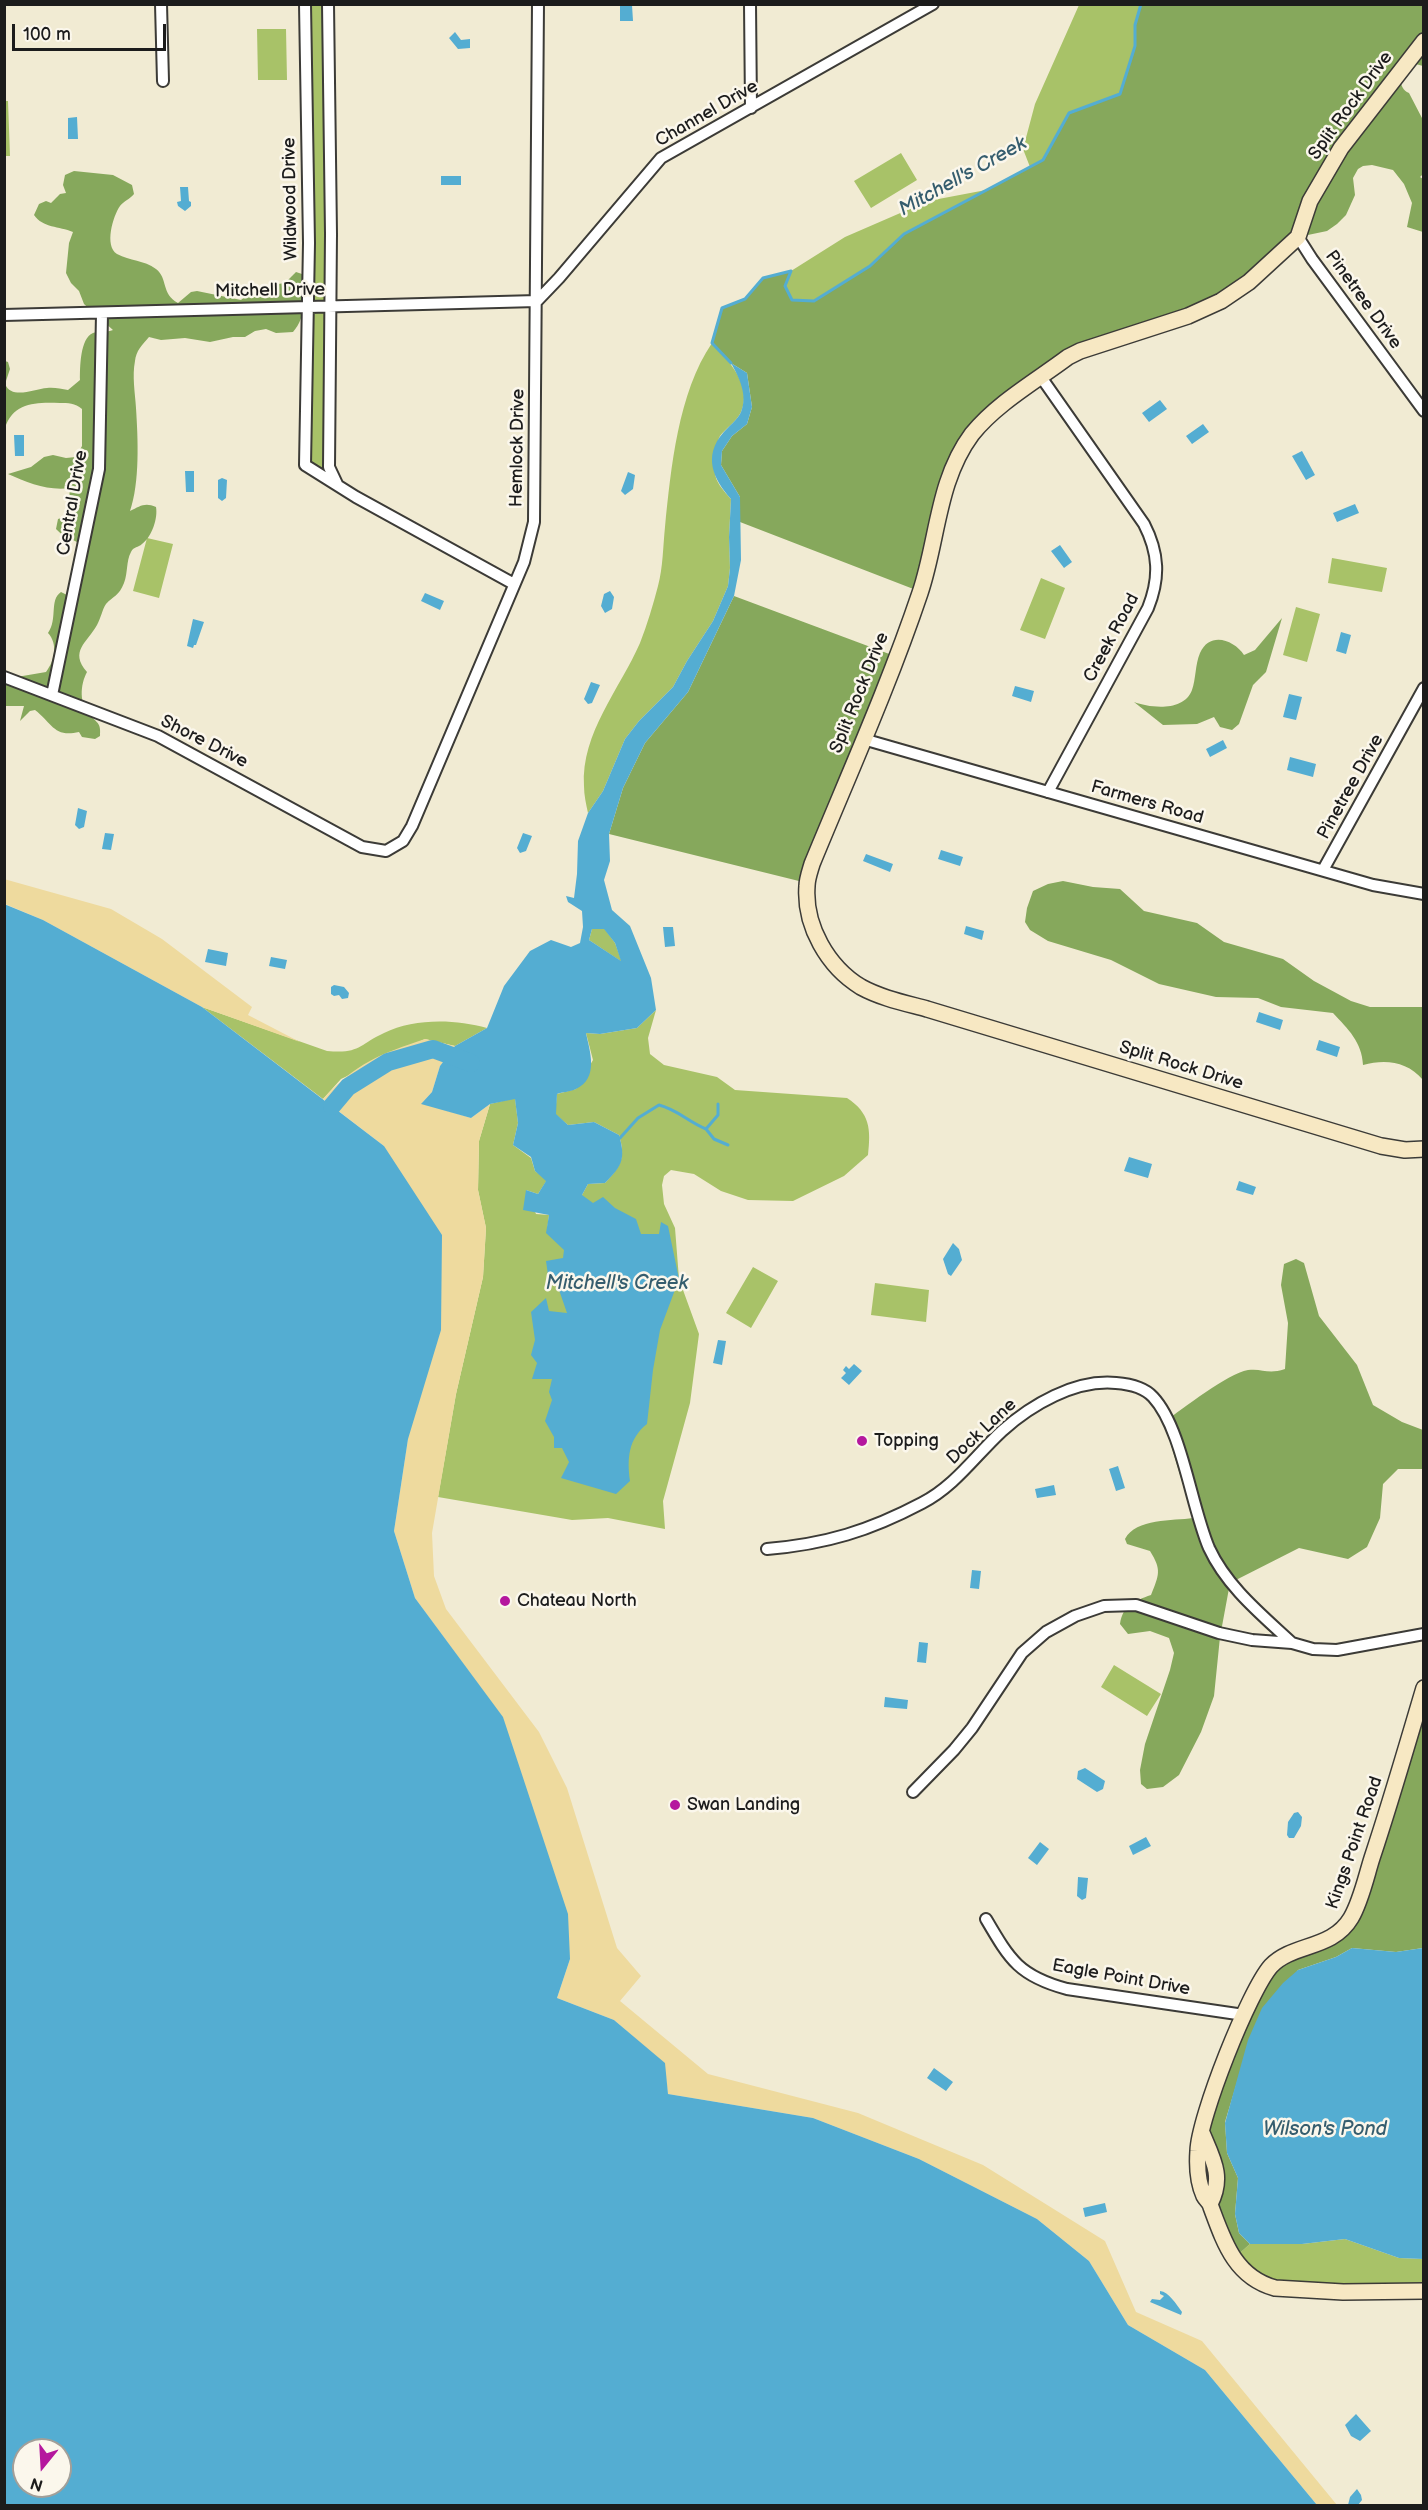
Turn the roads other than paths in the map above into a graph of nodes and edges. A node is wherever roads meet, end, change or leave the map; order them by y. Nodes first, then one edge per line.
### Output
1 (161, 4) edge
2 (305, 4) edge
3 (328, 4) edge
4 (538, 4) edge
5 (750, 4) edge
6 (933, 4) edge
7 (1424, 41) edge
8 (163, 81) dead end
9 (751, 108) junction
10 (1298, 237) junction
11 (537, 301) junction
12 (330, 306) junction
13 (308, 307) junction
14 (102, 314) junction
15 (4, 315) edge
16 (1041, 378) junction
17 (1424, 411) edge
18 (337, 484) junction
19 (514, 584) junction
20 (4, 677) edge
21 (1424, 688) edge
22 (52, 695) junction
23 (863, 739) junction
24 (1048, 792) junction
25 (382, 851) joint
26 (1323, 870) junction
27 (1424, 894) edge
28 (1424, 1149) edge
29 (767, 1550) dead end
30 (1424, 1635) edge
31 (1292, 1644) junction
32 (1424, 1688) edge
33 (913, 1792) dead end
34 (986, 1919) dead end
35 (1244, 2015) junction
36 (1424, 2291) edge

1 - 8 street
2 - 13 street, Wildwood Drive
3 - 12 street
4 - 11 street, Hemlock Drive
5 - 9 street
6 - 9 street, Channel Drive
7 - 10 street, Split Rock Drive
9 - 11 street, Channel Drive
10 - 16 street, Split Rock Drive
10 - 17 street, Pinetree Drive
11 - 12 street, Mitchell Drive
11 - 19 street, Hemlock Drive
12 - 13 street, Mitchell Drive
12 - 18 street
13 - 14 street, Mitchell Drive
13 - 18 street, Wildwood Drive
14 - 15 street, Mitchell Drive
14 - 22 street, Central Drive
16 - 23 street, Split Rock Drive
16 - 24 street, Creek Road
18 - 19 street, Wildwood Drive
19 - 25 street, Hemlock Drive
20 - 22 street, Shore Drive
21 - 26 street, Pinetree Drive
22 - 25 street, Shore Drive
23 - 24 street, Farmers Road
23 - 28 street, Split Rock Drive
24 - 26 street, Farmers Road
26 - 27 street, Farmers Road
29 - 31 street, Dock Lane
30 - 31 street
31 - 33 street
32 - 35 street, Kings Point Road
34 - 35 street, Eagle Point Drive
35 - 36 street, Kings Point Road

